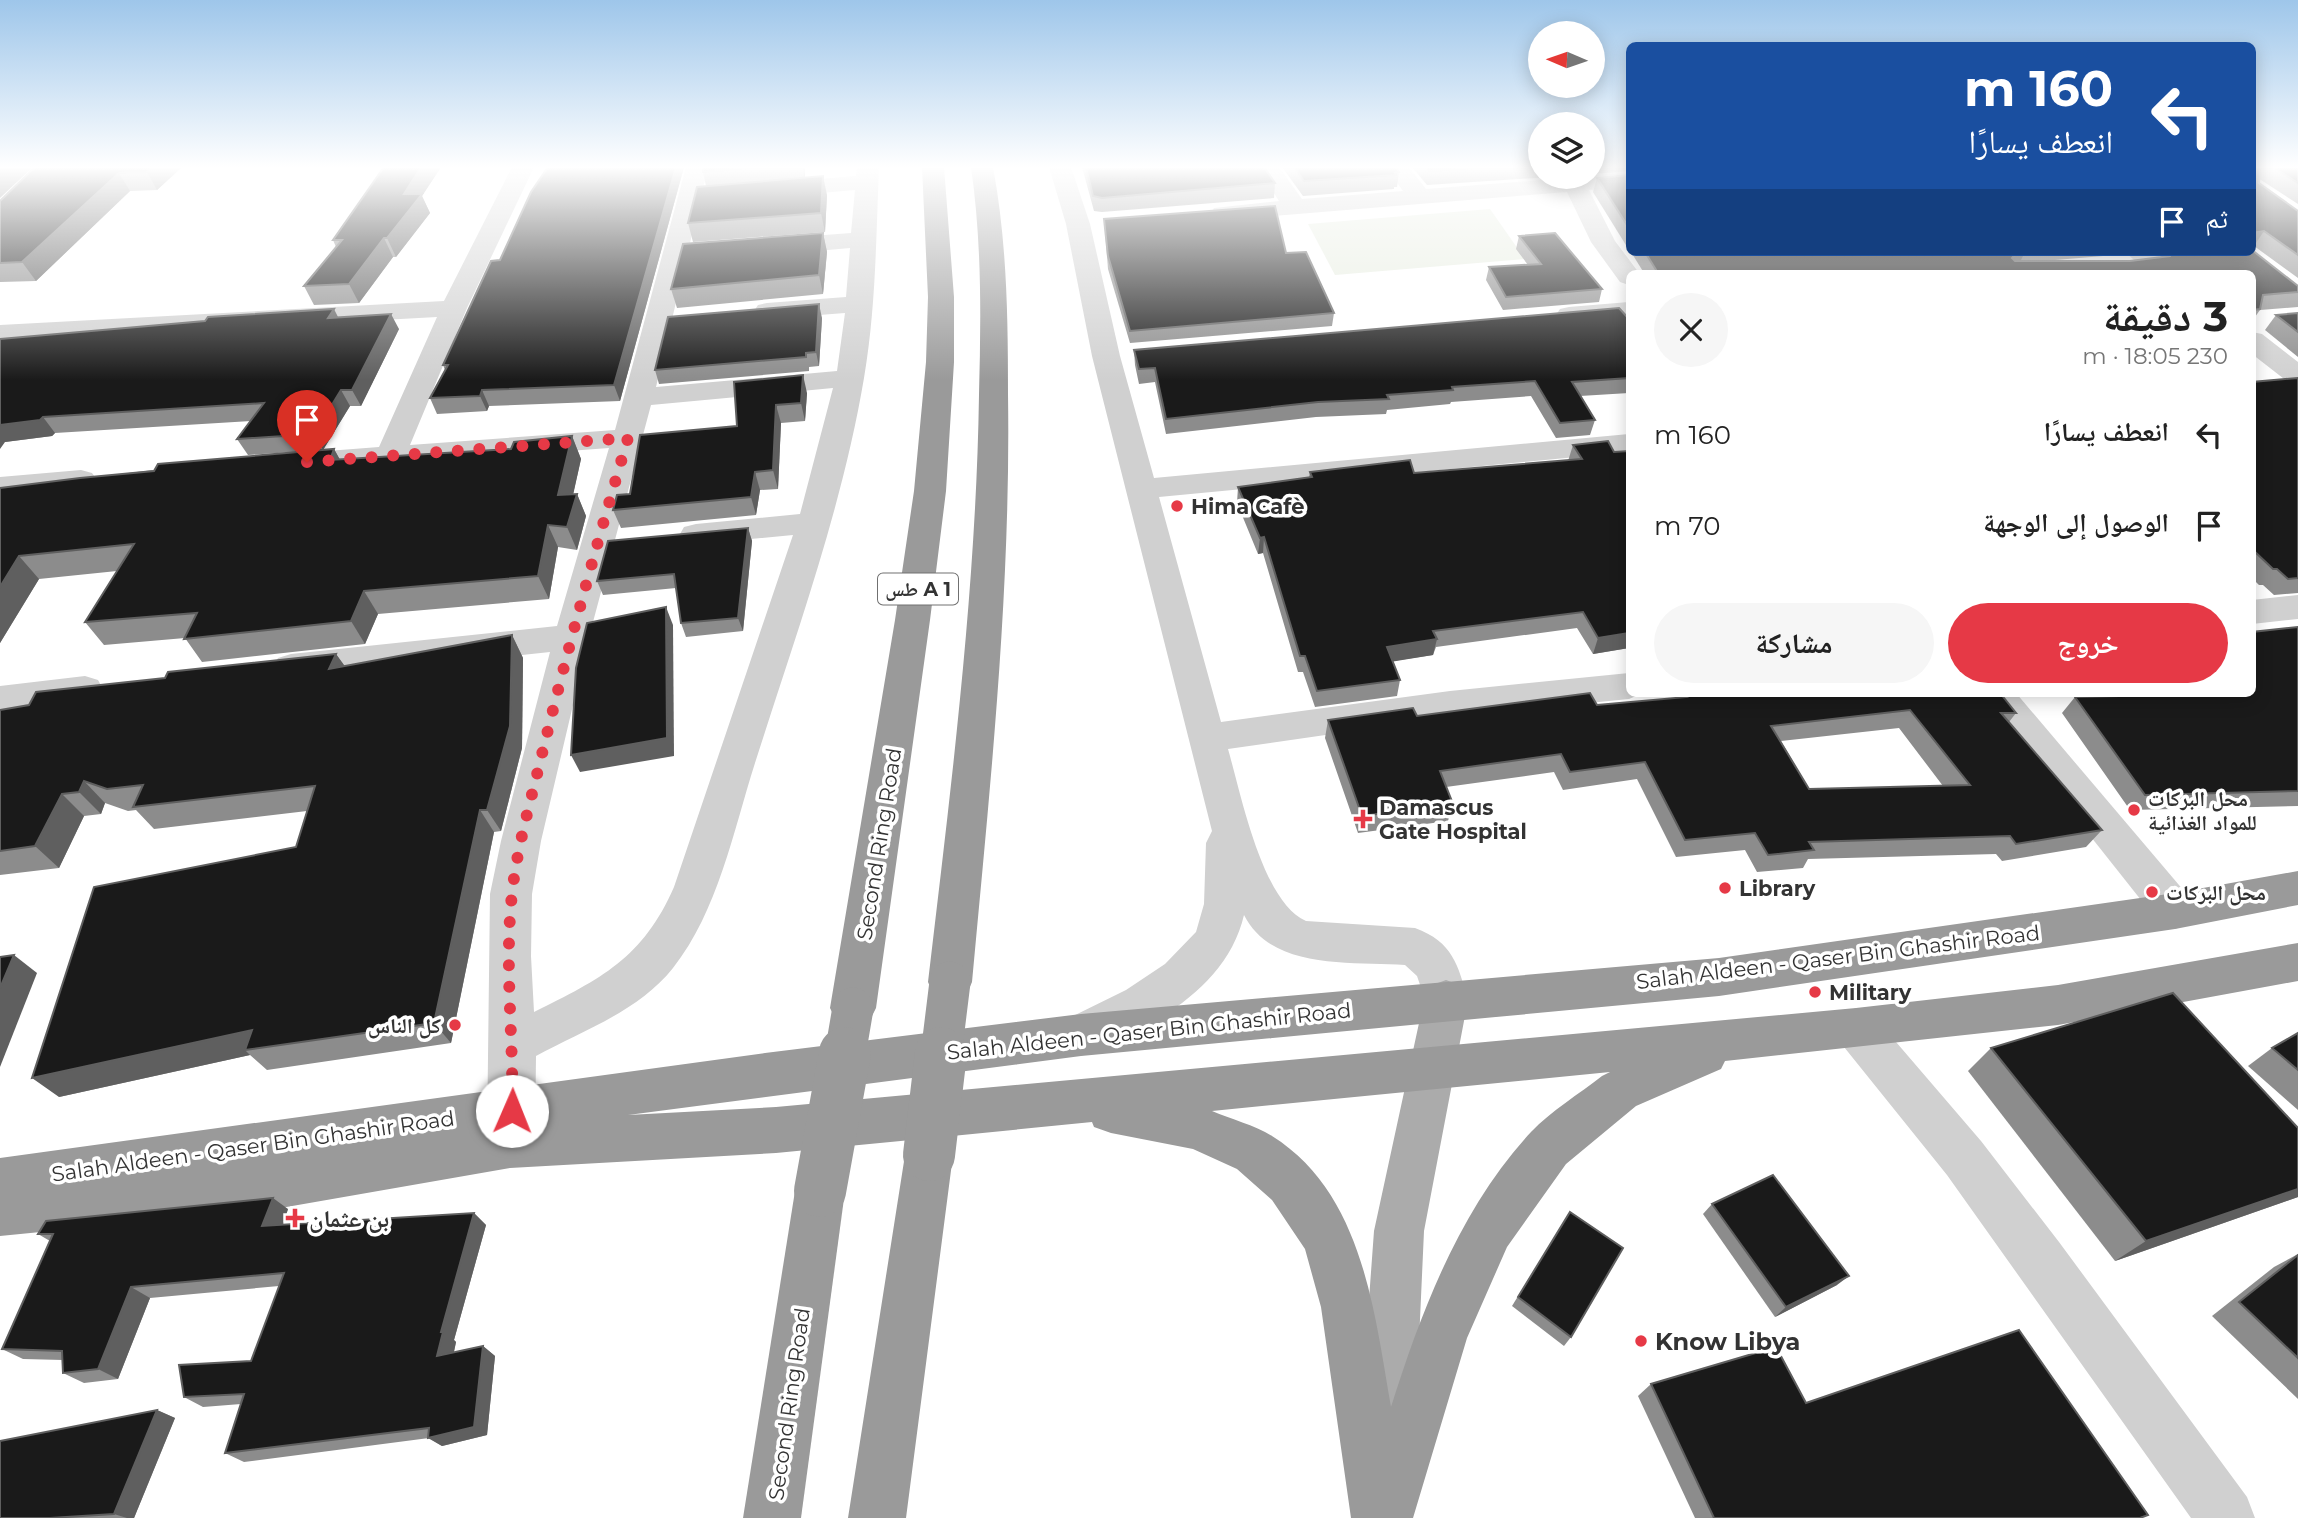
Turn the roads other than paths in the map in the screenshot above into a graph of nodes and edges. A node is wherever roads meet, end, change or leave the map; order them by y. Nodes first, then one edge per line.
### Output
1 (488, 238) edge
2 (691, 238) edge
3 (938, 238) edge
4 (988, 238) edge
5 (1095, 238) edge
6 (1600, 238) edge
7 (863, 240) joint
8 (1626, 240) edge
9 (1602, 242) junction
10 (752, 249) edge
11 (2151, 263) edge
12 (2112, 266) edge
13 (1626, 272) edge
14 (859, 304) junction
15 (454, 308) junction
16 (1626, 310) edge
17 (747, 313) edge
18 (1545, 317) edge
19 (2256, 327) edge
20 (0, 333) edge
21 (2298, 378) edge
22 (850, 379) junction
23 (2264, 383) edge
24 (639, 397) junction
25 (628, 438) junction
26 (1626, 443) edge
27 (391, 455) junction
28 (265, 465) edge
29 (112, 478) edge
30 (0, 487) edge
31 (1143, 489) junction
32 (813, 523) junction
33 (672, 536) edge
34 (635, 540) edge
35 (597, 543) junction
36 (2273, 610) edge
37 (571, 637) junction
38 (2298, 638) edge
39 (258, 671) edge
40 (122, 685) edge
41 (1626, 686) edge
42 (1998, 697) edge
43 (0, 699) edge
44 (1208, 738) junction
45 (1226, 813) junction
46 (2298, 888) edge
47 (2175, 911) junction
48 (2298, 962) edge
49 (1446, 1000) junction
50 (1856, 1028) junction
51 (1081, 1035) junction
52 (1734, 1041) junction
53 (513, 1045) junction
54 (1434, 1068) junction
55 (1068, 1102) junction
56 (511, 1128) junction
57 (2, 1210) edge
58 (772, 1518) edge
59 (877, 1518) edge
60 (1382, 1518) edge
61 (2225, 1518) edge

1 - 15 street
2 - 24 street
3 - 58 highway, Second Ring Road / طس A 1, bridge
4 - 59 highway, طس A 1, bridge
5 - 31 street
6 - 9 street
7 - 10 street
7 - 14 street
8 - 9 street
9 - 13 street
11 - 12 street
14 - 17 street
14 - 22 street
15 - 20 street
15 - 27 street
16 - 18 street
19 - 21 street
21 - 23 street
22 - 24 street
22 - 32 street
24 - 25 street
25 - 27 street
25 - 35 street
26 - 31 street
27 - 28 street
29 - 30 street
31 - 44 street
32 - 33 street
32 - 53 street
34 - 35 street
35 - 37 street
36 - 38 street
37 - 39 street
37 - 53 street
40 - 43 street
41 - 44 street
42 - 47 street
44 - 45 street
45 - 49 street
45 - 51 street
46 - 47 highway, Salah Aldeen - Qaser Bin Ghashir Road
47 - 49 highway, Salah Aldeen - Qaser Bin Ghashir Road
48 - 50 highway, Salah Aldeen - Qaser Bin Ghashir Road
49 - 51 highway, Salah Aldeen - Qaser Bin Ghashir Road
49 - 54 main road
50 - 52 highway, Salah Aldeen - Qaser Bin Ghashir Road
50 - 61 street
51 - 56 highway, Salah Aldeen - Qaser Bin Ghashir Road
52 - 54 highway, Salah Aldeen - Qaser Bin Ghashir Road
52 - 60 highway
53 - 56 street
54 - 55 highway, Salah Aldeen - Qaser Bin Ghashir Road
54 - 60 main road
55 - 56 highway, Salah Aldeen - Qaser Bin Ghashir Road
55 - 60 highway
56 - 57 highway, Salah Aldeen - Qaser Bin Ghashir Road

